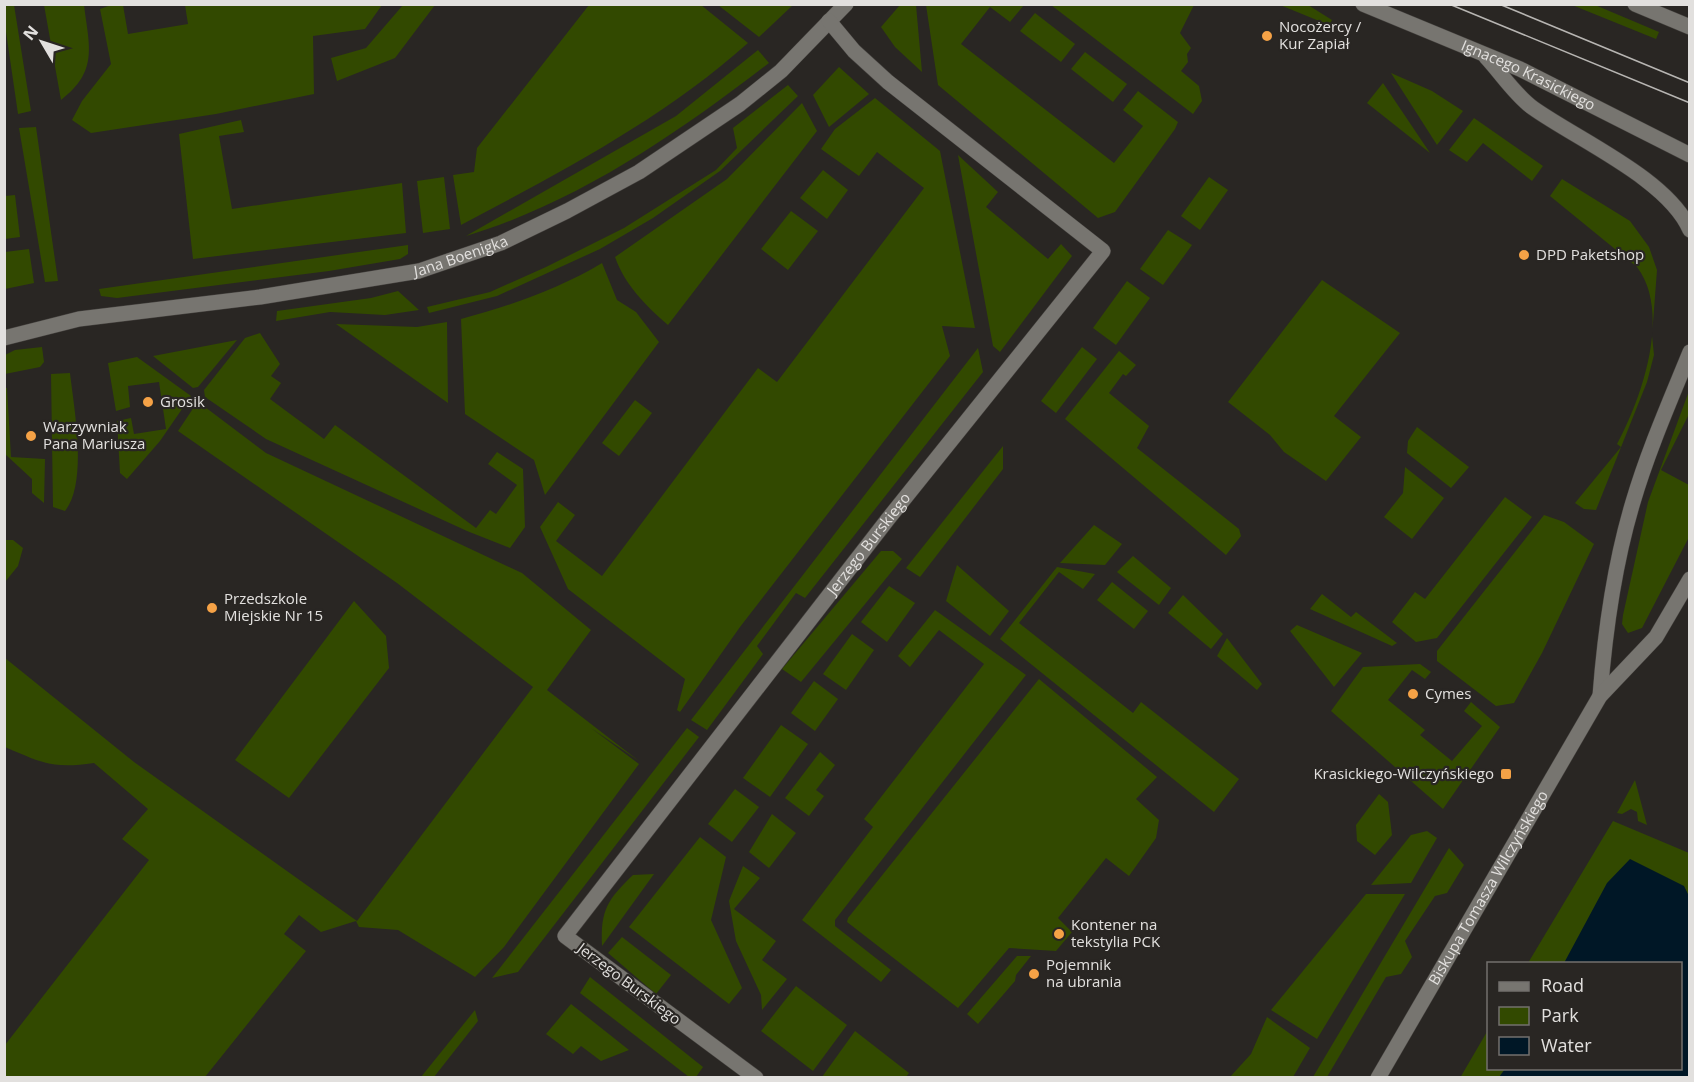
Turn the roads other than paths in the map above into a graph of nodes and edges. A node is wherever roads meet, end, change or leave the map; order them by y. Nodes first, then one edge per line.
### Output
1 (846, 4) edge
2 (1363, 4) edge
3 (1635, 4) edge
4 (830, 21) junction
5 (1689, 27) edge
6 (1482, 53) junction
7 (1689, 155) edge
8 (1689, 231) edge
9 (4, 338) edge
10 (1689, 352) edge
11 (1689, 579) edge
12 (1600, 696) junction
13 (756, 1077) edge
14 (1378, 1077) edge

1 - 4 street, Jana Boenigka
2 - 6 street, Ignacego Krasickiego
3 - 5 street
4 - 9 street, Jana Boenigka
4 - 13 street, Jerzego Burskiego
6 - 7 street, Ignacego Krasickiego
6 - 8 street
10 - 12 street, Biskupa Tomasza Wilczyńskiego
11 - 12 street, Biskupa Tomasza Wilczyńskiego
12 - 14 street, Biskupa Tomasza Wilczyńskiego

